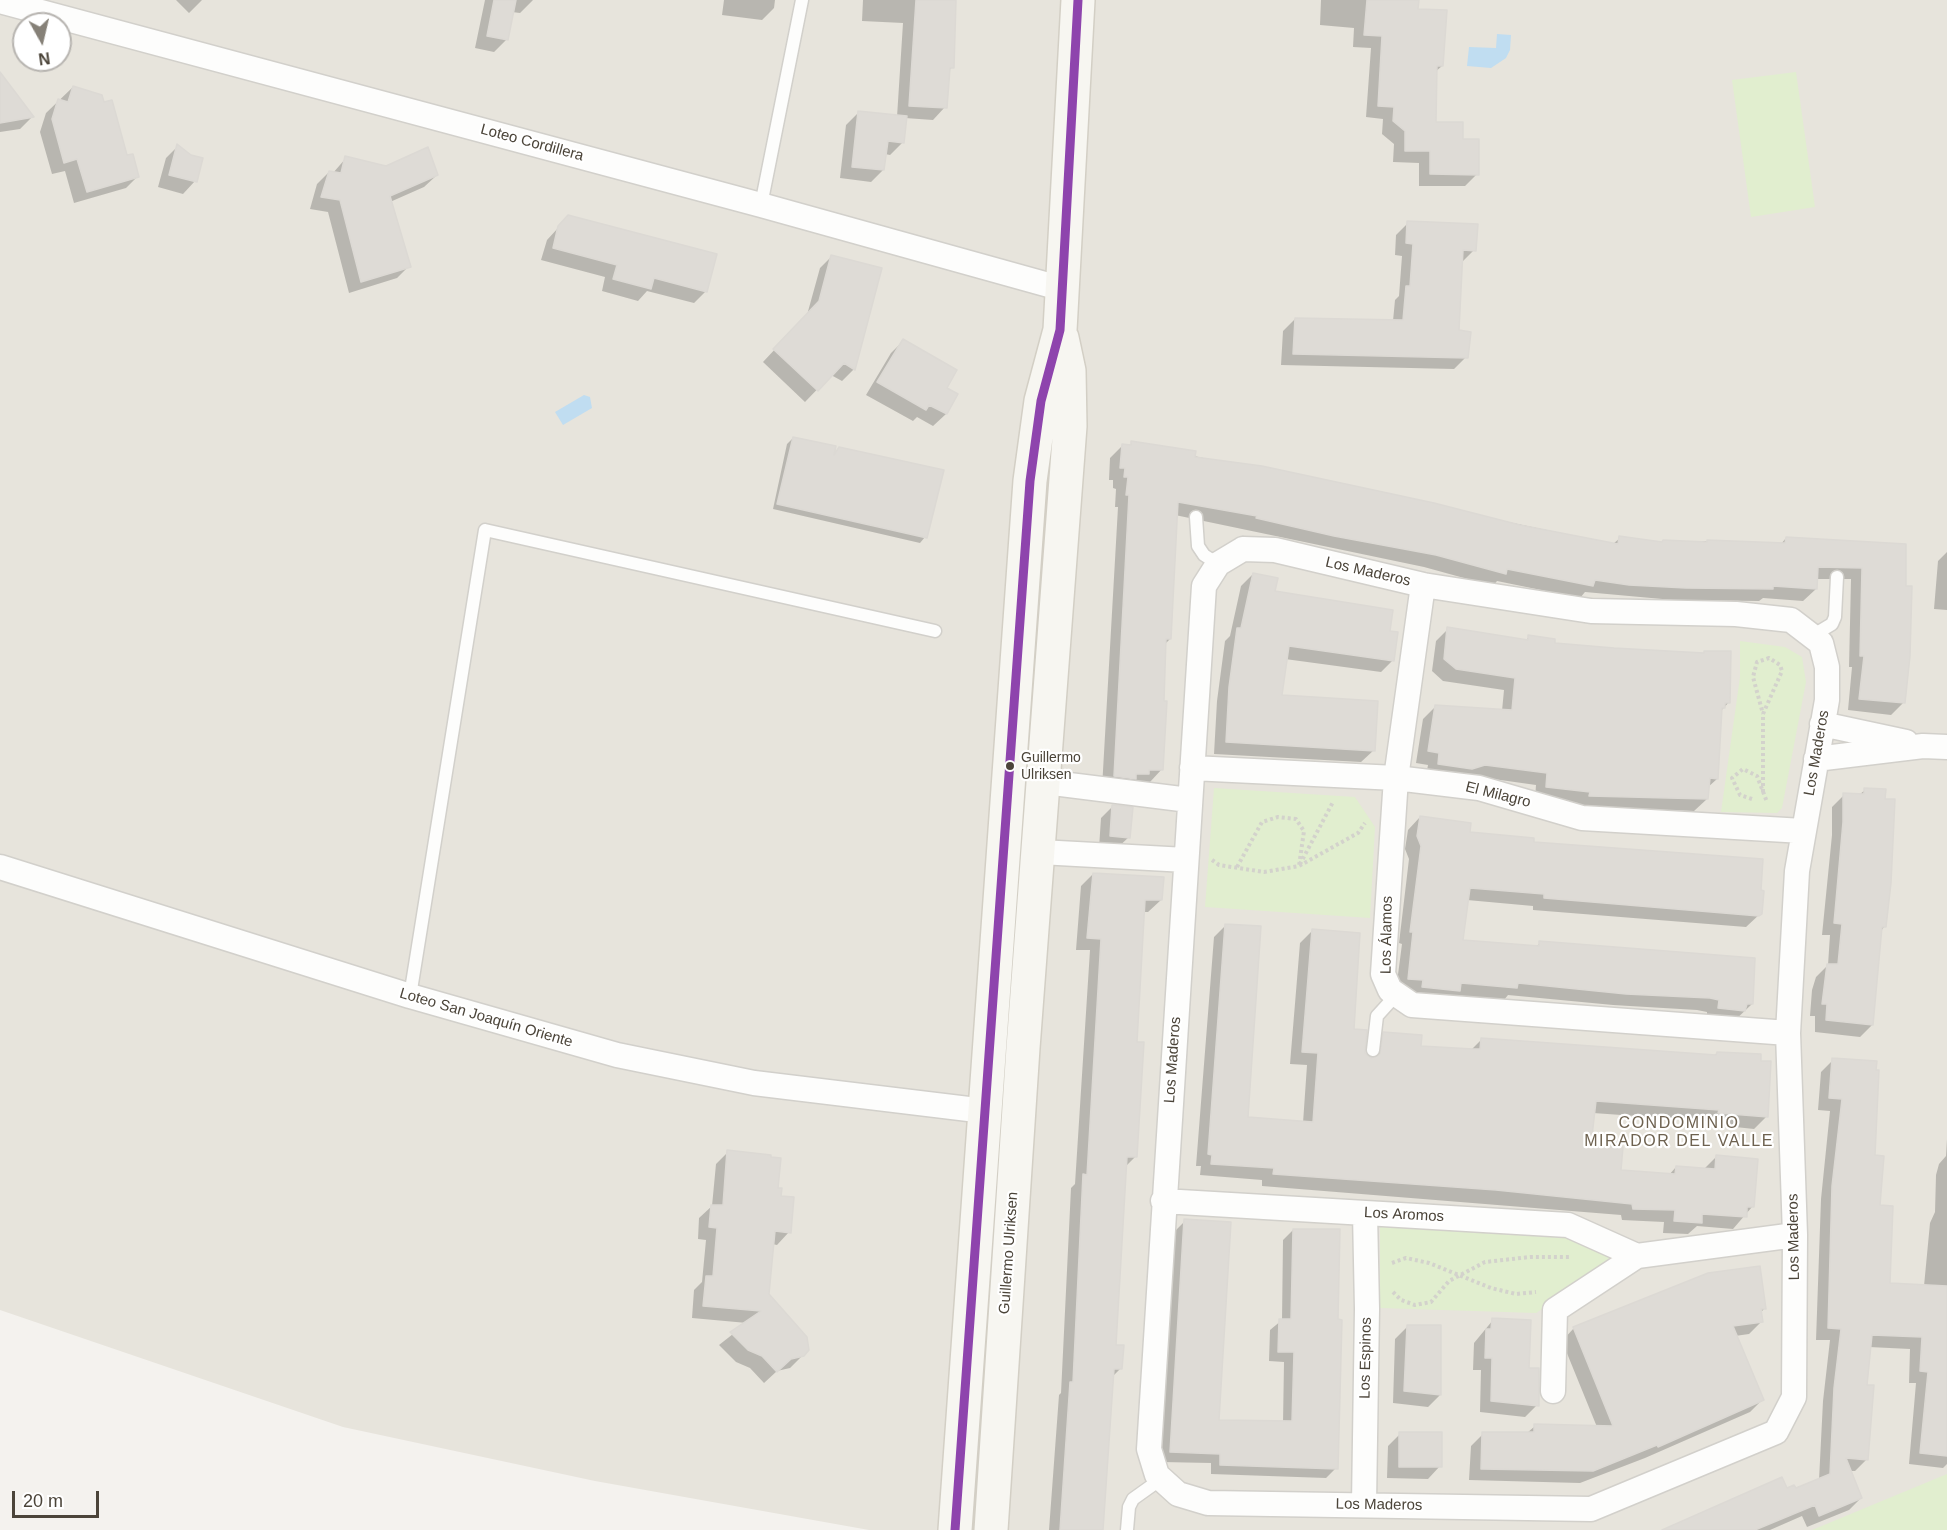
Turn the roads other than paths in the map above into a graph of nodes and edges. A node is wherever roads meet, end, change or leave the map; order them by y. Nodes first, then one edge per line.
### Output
1 (802, 0) edge
2 (0, 1) edge
3 (1080, 5) edge
4 (761, 205) junction
5 (1063, 289) junction
6 (1060, 330) junction
7 (1196, 518) dead end
8 (1218, 564) junction
9 (1837, 577) dead end
10 (1424, 585) junction
11 (935, 631) dead end
12 (1812, 636) junction
13 (1822, 723) junction
14 (1923, 746) junction
15 (1947, 747) edge
16 (1816, 759) junction
17 (1192, 768) junction
18 (1395, 778) junction
19 (1045, 782) junction
20 (1189, 800) junction
21 (1803, 831) junction
22 (1186, 851) junction
23 (1040, 852) junction
24 (0, 867) edge
25 (1397, 994) junction
26 (410, 996) junction
27 (1788, 1033) junction
28 (1373, 1050) dead end
29 (985, 1111) junction
30 (1163, 1201) junction
31 (1365, 1212) junction
32 (1795, 1235) junction
33 (1637, 1256) junction
34 (1553, 1391) dead end
35 (1161, 1479) junction
36 (1364, 1504) junction
37 (955, 1530) edge
38 (991, 1530) edge
39 (1127, 1530) edge

1 - 4 lane
2 - 4 street, Loteo Cordillera
3 - 5 main road, Guillermo Ulriksen
4 - 5 street, Loteo Cordillera
5 - 6 main road, Guillermo Ulriksen
6 - 19 main road, Guillermo Ulriksen
6 - 29 main road, Guillermo Ulriksen
7 - 8 lane
8 - 10 street, Los Maderos
8 - 17 street, Los Maderos
9 - 12 lane
10 - 12 street, Los Maderos
10 - 18 street, Los Álamos
11 - 26 lane
12 - 13 street, Los Maderos
13 - 14 street
13 - 16 street, Los Maderos
14 - 15 street
14 - 16 street
16 - 21 street, Los Maderos
17 - 18 street, El Milagro
17 - 20 street, Los Maderos
18 - 21 street, El Milagro
18 - 25 street, Los Álamos
19 - 20 street
19 - 23 main road, Guillermo Ulriksen
20 - 22 street, Los Maderos
21 - 27 street, Los Maderos
22 - 23 street
22 - 30 street, Los Maderos
23 - 38 main road, Guillermo Ulriksen
24 - 26 street, Loteo San Joaquín Oriente
25 - 27 street, Los Álamos
25 - 28 lane
26 - 29 street, Loteo San Joaquín Oriente
27 - 32 street, Los Maderos
29 - 37 main road, Guillermo Ulriksen
30 - 31 street, Los Aromos
30 - 35 street, Los Maderos
31 - 33 street, Los Aromos
31 - 36 street, Los Espinos
32 - 33 street
32 - 36 street, Los Maderos
33 - 34 street
35 - 36 street, Los Maderos
35 - 39 lane

